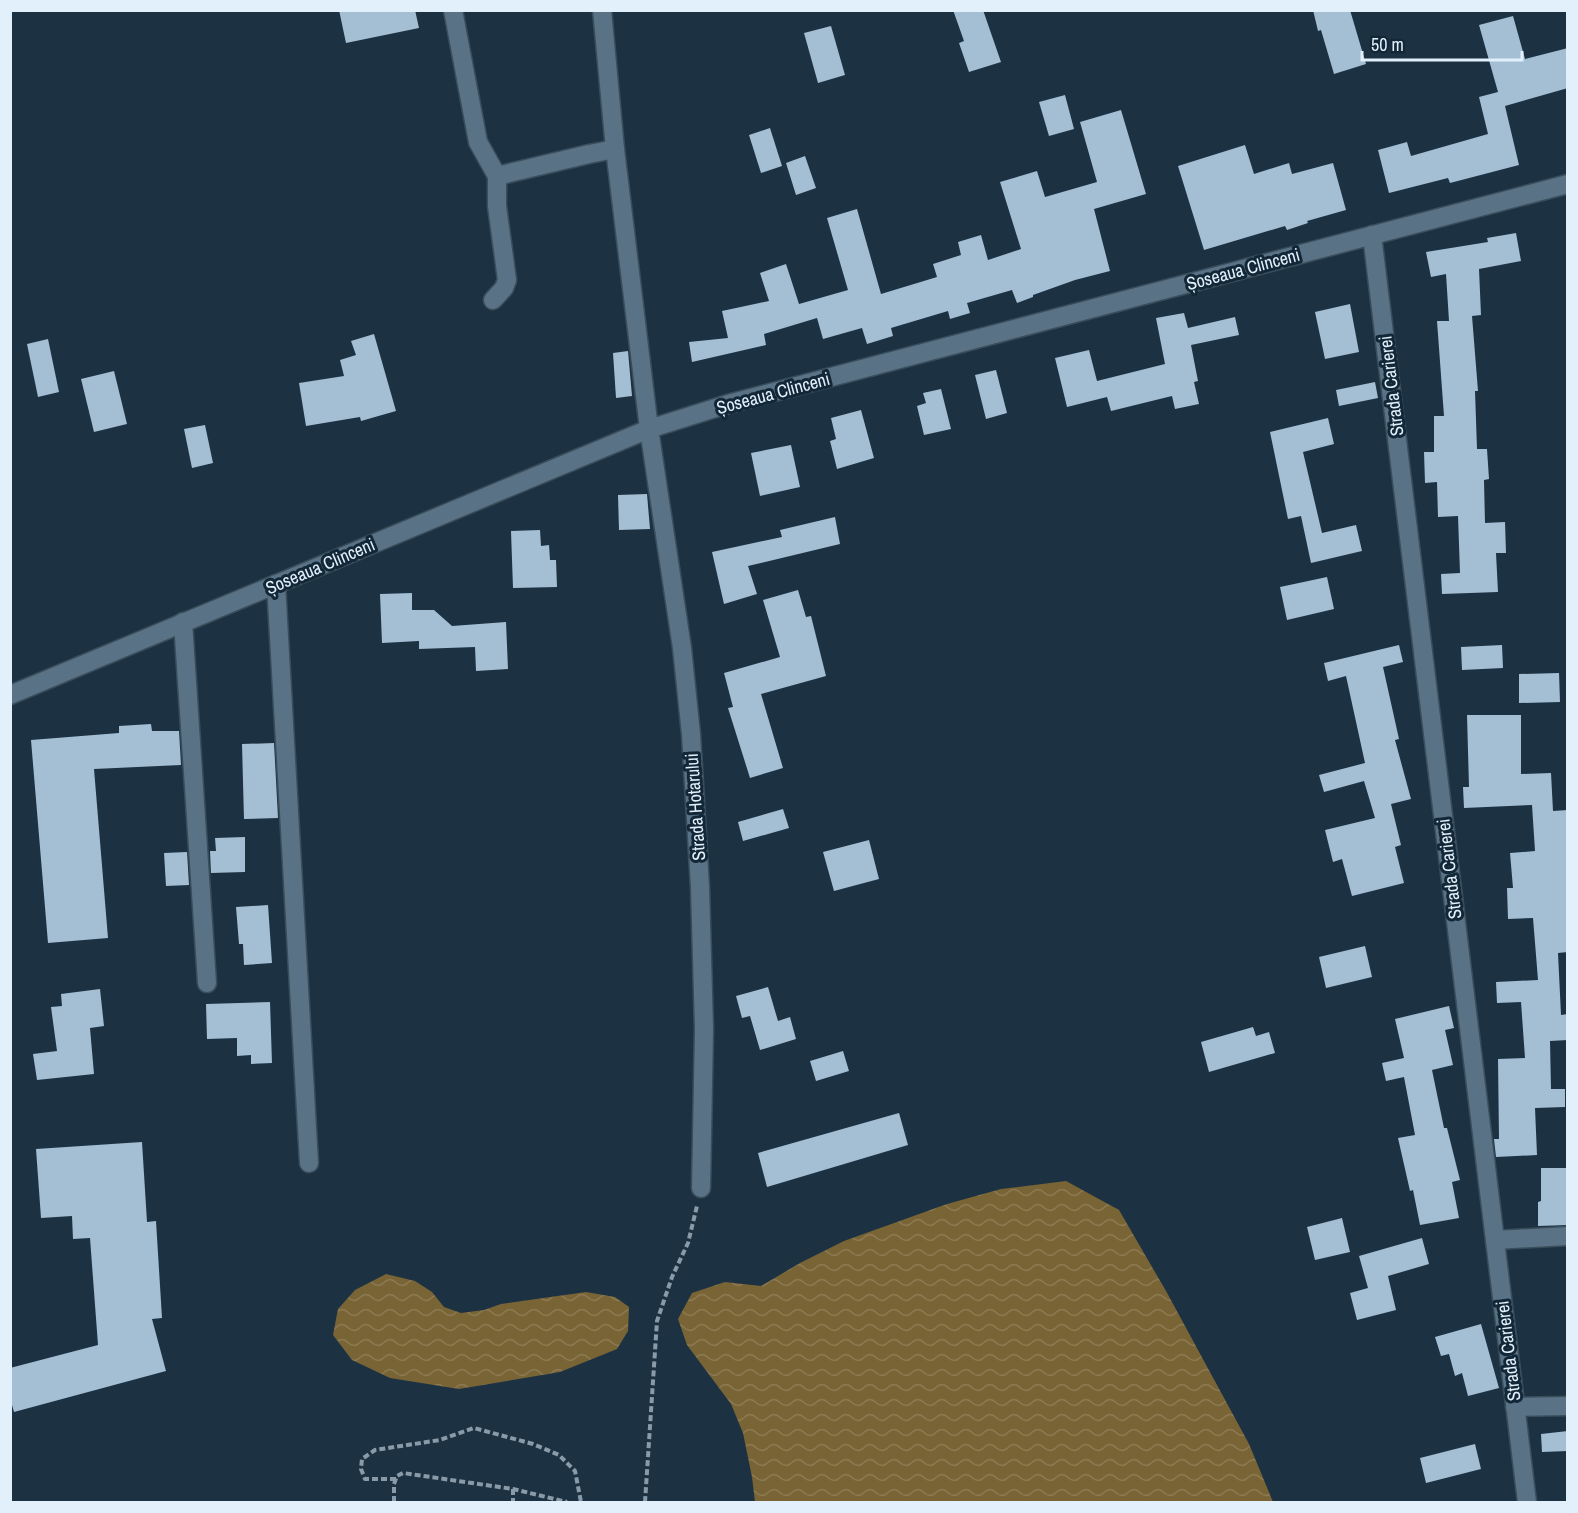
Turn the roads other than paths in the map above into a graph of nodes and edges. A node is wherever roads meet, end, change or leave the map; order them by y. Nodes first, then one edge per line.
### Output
1 (453, 10) edge
2 (602, 10) edge
3 (615, 149) junction
4 (497, 176) junction
5 (1568, 184) edge
6 (1372, 235) junction
7 (493, 300) dead end
8 (649, 429) junction
9 (276, 584) junction
10 (183, 622) junction
11 (10, 695) edge
12 (207, 983) dead end
13 (309, 1163) dead end
14 (701, 1188) road end
15 (1568, 1236) edge
16 (1495, 1240) junction
17 (1568, 1406) edge
18 (1515, 1407) junction
19 (1527, 1503) edge

1 - 4 street
2 - 3 street, Strada Hotarului
3 - 4 street
3 - 8 street, Strada Hotarului
4 - 7 street
5 - 6 street, Șoseaua Clinceni
6 - 8 street, Șoseaua Clinceni
6 - 16 street, Strada Carierei
8 - 9 street, Șoseaua Clinceni
8 - 14 street, Strada Hotarului
9 - 10 street, Șoseaua Clinceni
9 - 13 street
10 - 11 street, Șoseaua Clinceni
10 - 12 street
15 - 16 street
16 - 18 street, Strada Carierei
17 - 18 street
18 - 19 street, Strada Carierei

